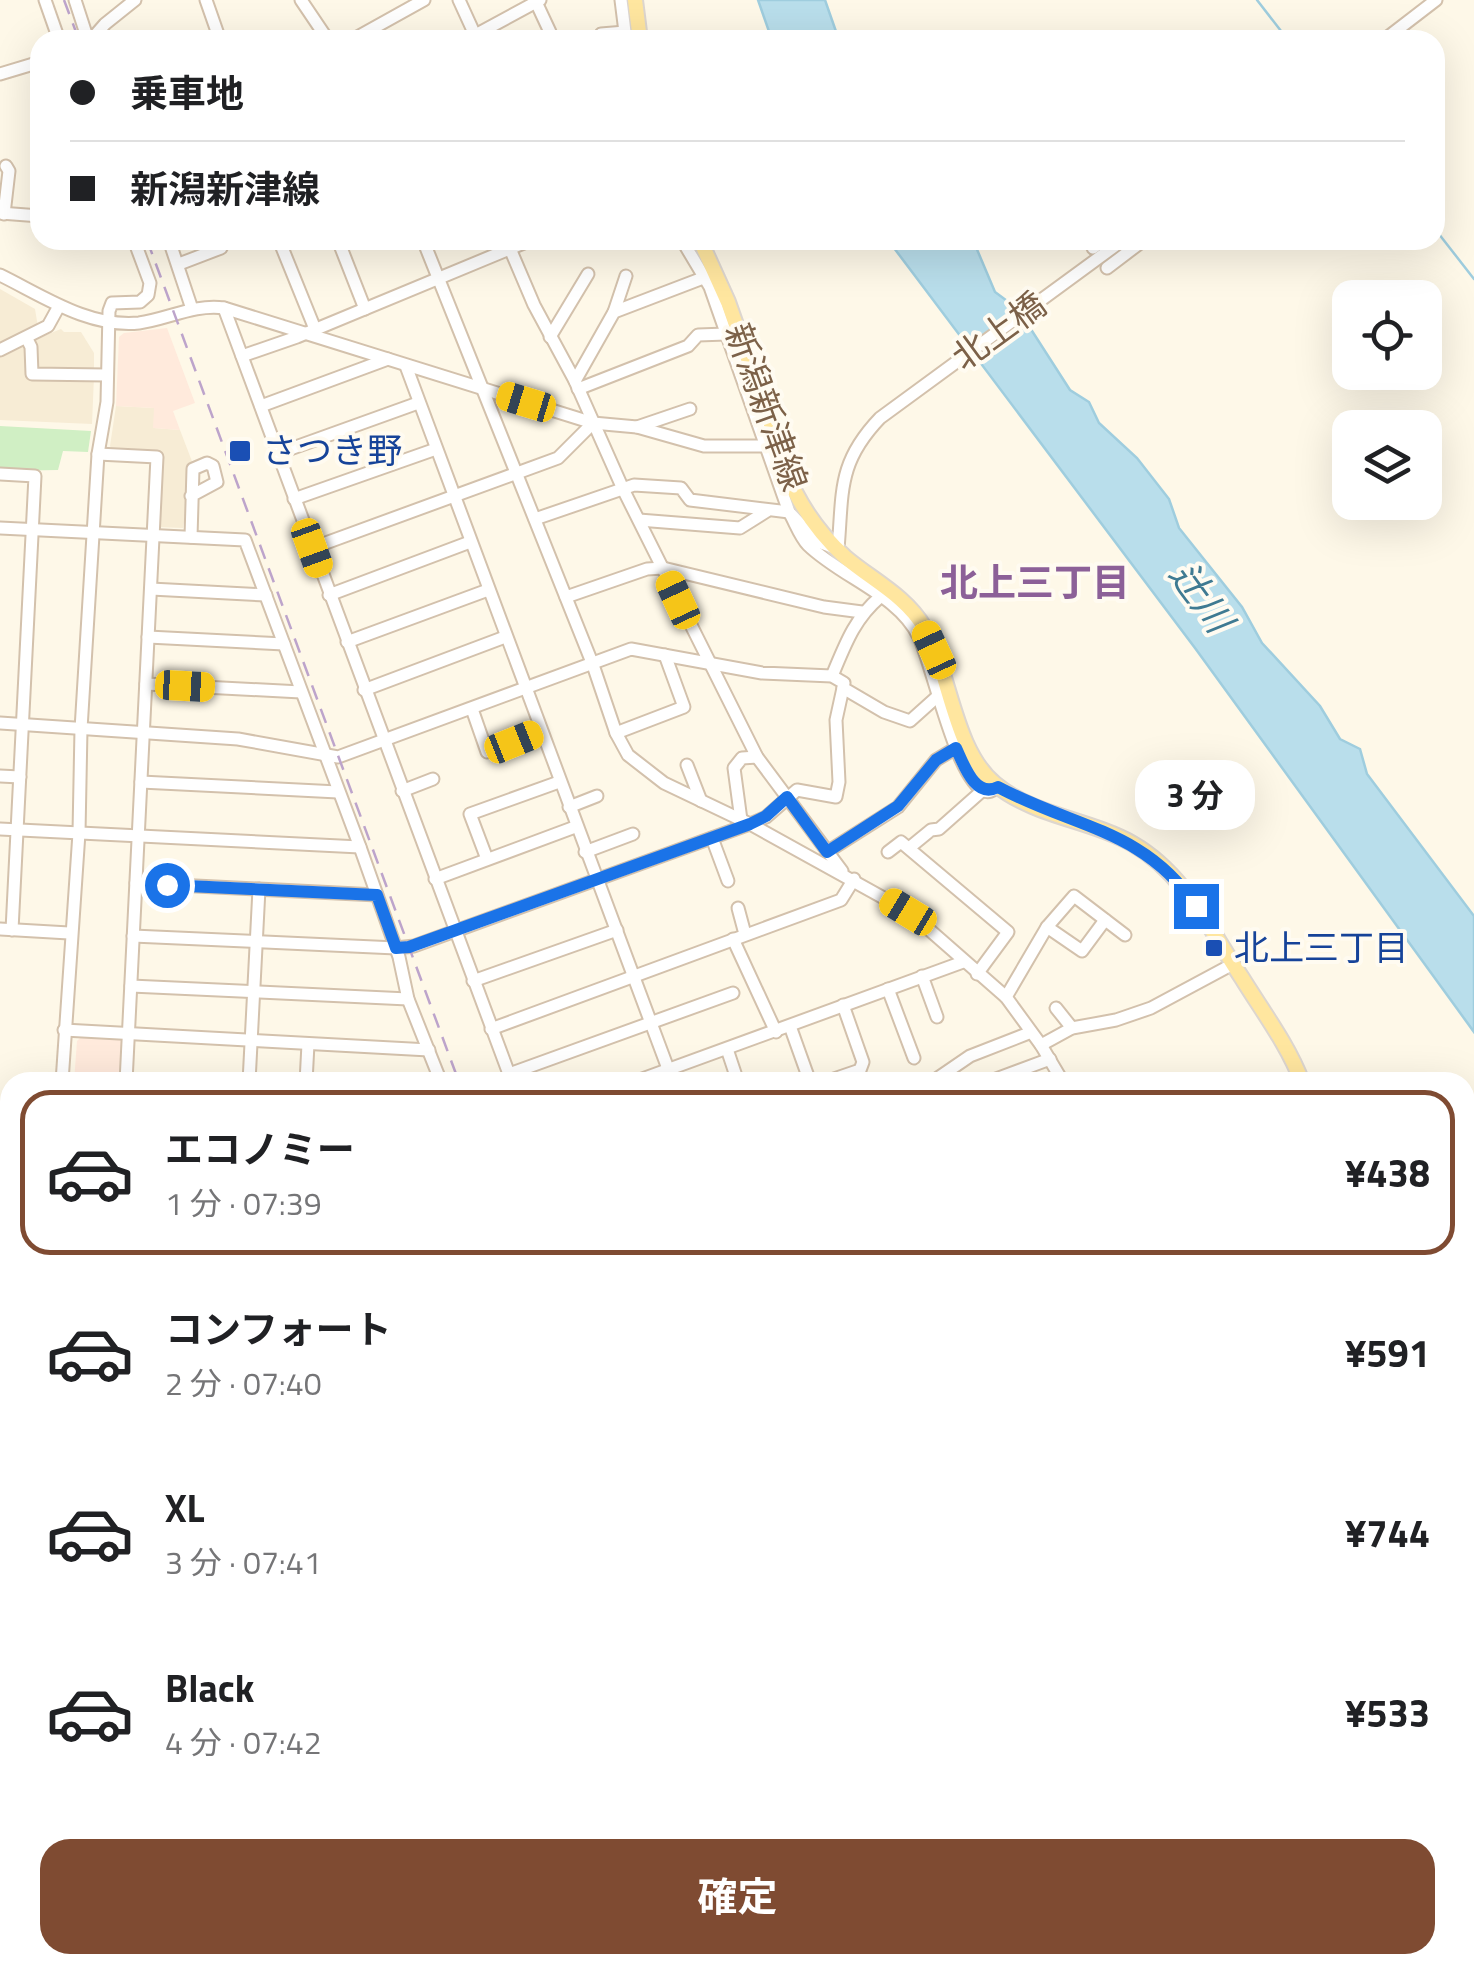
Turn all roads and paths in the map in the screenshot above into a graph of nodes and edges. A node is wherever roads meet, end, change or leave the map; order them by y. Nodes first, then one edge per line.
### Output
1 (46, 0) edge
2 (75, 0) edge
3 (135, 0) edge
4 (206, 0) edge
5 (301, 0) edge
6 (424, 0) edge
7 (459, 0) edge
8 (621, 0) edge
9 (635, 0) edge
10 (1436, 0) edge
11 (538, 1) edge
12 (56, 30) edge
13 (86, 30) edge
14 (99, 30) edge
15 (216, 30) edge
16 (321, 30) edge
17 (370, 30) edge
18 (469, 30) edge
19 (484, 30) edge
20 (549, 30) edge
21 (624, 30) edge
22 (639, 30) edge
23 (1397, 30) edge
24 (30, 65) edge
25 (0, 74) edge
26 (6, 166) dead end
27 (2, 213) edge
28 (30, 215) edge
29 (138, 250) edge
30 (173, 250) edge
31 (216, 250) edge
32 (283, 250) edge
33 (342, 250) edge
34 (428, 250) edge
35 (694, 250) edge
36 (702, 250) edge
37 (1109, 250) edge
38 (1131, 250) edge
39 (511, 251) joint
40 (179, 264) junction
41 (1107, 268) dead end
42 (708, 272) junction
43 (588, 274) dead end
44 (0, 275) edge
45 (626, 276) dead end
46 (438, 279) junction
47 (59, 306) junction
48 (224, 308) junction
49 (192, 309) junction
50 (365, 309) junction
51 (614, 312) junction
52 (109, 322) junction
53 (311, 331) junction
54 (726, 334) junction
55 (550, 337) junction
56 (27, 339) junction
57 (0, 350) edge
58 (242, 356) junction
59 (388, 359) junction
60 (406, 366) junction
61 (106, 375) junction
62 (577, 385) junction
63 (482, 390) junction
64 (418, 403) junction
65 (261, 406) junction
66 (690, 409) dead end
67 (592, 422) junction
68 (637, 428) junction
69 (765, 446) junction
70 (436, 450) junction
71 (278, 453) junction
72 (98, 454) junction
73 (0, 474) edge
74 (517, 475) junction
75 (623, 489) junction
76 (191, 496) dead end
77 (453, 496) junction
78 (294, 500) junction
79 (767, 511) junction
80 (789, 512) junction
81 (535, 519) junction
82 (639, 520) junction
83 (0, 528) edge
84 (32, 529) junction
85 (93, 532) junction
86 (154, 535) junction
87 (192, 537) junction
88 (470, 542) junction
89 (312, 548) junction
90 (841, 552) junction
91 (663, 568) junction
92 (151, 589) junction
93 (488, 590) junction
94 (266, 594) junction
95 (330, 595) junction
96 (566, 597) junction
97 (880, 597) junction
98 (862, 612) junction
99 (148, 638) junction
100 (505, 638) junction
101 (347, 642) junction
102 (284, 644) junction
103 (665, 655) junction
104 (708, 663) junction
105 (593, 665) junction
106 (832, 676) junction
107 (146, 684) junction
108 (843, 688) junction
109 (364, 690) junction
110 (524, 690) junction
111 (301, 692) junction
112 (939, 695) junction
113 (472, 710) junction
114 (0, 724) edge
115 (23, 724) junction
116 (81, 729) junction
117 (540, 731) junction
118 (616, 733) junction
119 (144, 734) junction
120 (383, 740) junction
121 (956, 748) junction
122 (326, 757) junction
123 (757, 757) junction
124 (687, 764) dead end
125 (0, 776) edge
126 (20, 777) junction
127 (433, 779) dead end
128 (141, 782) junction
129 (559, 782) junction
130 (991, 789) junction
131 (338, 792) junction
132 (402, 792) junction
133 (597, 796) dead end
134 (787, 797) junction
135 (701, 801) junction
136 (569, 807) junction
137 (745, 822) junction
138 (575, 827) junction
139 (0, 829) edge
140 (17, 830) junction
141 (79, 833) junction
142 (633, 834) dead end
143 (138, 836) junction
144 (712, 838) junction
145 (360, 846) junction
146 (909, 848) junction
147 (584, 852) junction
148 (827, 852) junction
149 (888, 852) dead end
150 (488, 858) junction
151 (0, 878) edge
152 (850, 878) junction
153 (15, 879) junction
154 (435, 879) junction
155 (600, 880) junction
156 (728, 882) dead end
157 (136, 883) junction
158 (260, 889) junction
159 (377, 895) junction
160 (738, 908) dead end
161 (1105, 920) junction
162 (1047, 927) junction
163 (6, 930) edge
164 (617, 930) junction
165 (454, 931) junction
166 (70, 933) junction
167 (1124, 935) dead end
168 (134, 936) junction
169 (739, 937) junction
170 (257, 942) junction
171 (396, 948) junction
172 (963, 962) junction
173 (1233, 964) junction
174 (977, 974) junction
175 (633, 976) junction
176 (922, 976) junction
177 (473, 981) junction
178 (131, 986) junction
179 (888, 989) junction
180 (254, 992) junction
181 (733, 994) dead end
182 (1006, 998) junction
183 (408, 1000) junction
184 (843, 1006) junction
185 (1056, 1008) dead end
186 (937, 1017) dead end
187 (652, 1022) junction
188 (790, 1026) junction
189 (491, 1028) junction
190 (1072, 1028) junction
191 (64, 1030) junction
192 (776, 1032) junction
193 (1029, 1032) junction
194 (128, 1035) junction
195 (252, 1041) junction
196 (308, 1044) junction
197 (1041, 1045) junction
198 (726, 1049) junction
199 (429, 1050) junction
200 (914, 1058) dead end
201 (1050, 1059) junction
202 (62, 1072) edge
203 (126, 1072) edge
204 (250, 1072) edge
205 (307, 1072) edge
206 (437, 1072) edge
207 (508, 1072) edge
208 (525, 1072) edge
209 (669, 1072) edge
210 (678, 1072) edge
211 (734, 1072) edge
212 (806, 1072) edge
213 (854, 1072) edge
214 (947, 1072) edge
215 (1018, 1072) edge
216 (1057, 1072) edge
217 (1297, 1072) edge

1 - 12 street
2 - 13 street
3 - 14 street
4 - 15 street
5 - 16 street
6 - 17 street
7 - 18 street
8 - 21 street
9 - 22 main road
10 - 23 street
11 - 19 street
11 - 20 street
24 - 25 street
26 - 27 street
27 - 28 street
29 - 52 street
30 - 40 street
31 - 40 street
32 - 53 street
33 - 50 street
34 - 46 street
35 - 42 street
36 - 42 main road, 新潟新津線
37 - 90 street, 北上橋
38 - 41 street
39 - 46 street
39 - 55 street
40 - 49 street
42 - 51 street
42 - 54 street
42 - 90 main road, 新潟新津線
43 - 55 street
44 - 47 street
45 - 51 street
46 - 50 street
46 - 63 street
47 - 52 street
47 - 56 street
48 - 49 street
48 - 53 street
48 - 58 street
49 - 52 street
50 - 53 street
51 - 62 street
52 - 61 street
53 - 58 street
53 - 59 street
54 - 62 street
54 - 69 street
55 - 62 street
56 - 57 street
56 - 61 street
58 - 65 street
59 - 60 street
59 - 65 street
60 - 63 street
60 - 64 street
61 - 72 street
62 - 67 street
63 - 67 street
63 - 74 street
64 - 70 street
64 - 71 street
65 - 71 street
66 - 68 street
67 - 68 street
67 - 74 street
67 - 75 street
68 - 69 street
69 - 80 street
70 - 77 street
70 - 78 street
71 - 78 street
72 - 85 street
72 - 86 street
73 - 84 street
74 - 77 street
74 - 81 street
75 - 79 street
75 - 81 street
75 - 82 street
76 - 87 street
77 - 88 street
77 - 89 street
78 - 89 street
79 - 80 street
79 - 82 street
80 - 90 street
80 - 97 street
81 - 96 street
82 - 91 street
83 - 84 street
84 - 85 street
84 - 115 street
85 - 86 street
85 - 116 street
86 - 87 street
86 - 92 street
87 - 94 street
88 - 93 street
88 - 95 street
89 - 95 street
90 - 97 street
90 - 130 main road, 新潟新津線
91 - 96 street
91 - 98 street
91 - 104 street
92 - 94 street
92 - 99 street
93 - 100 street
93 - 101 street
94 - 102 street
95 - 101 street
96 - 105 street
97 - 98 street
97 - 112 street
98 - 106 street
99 - 102 street
99 - 107 street
100 - 109 street
100 - 110 street
101 - 109 street
102 - 111 street
103 - 104 street
103 - 105 street
103 - 118 street
104 - 106 street
104 - 123 street
105 - 110 street
105 - 118 street
106 - 108 street
107 - 111 street
107 - 119 street
108 - 112 street
108 - 134 street
109 - 120 street
110 - 113 street
110 - 117 street
111 - 122 street
112 - 121 street
113 - 117 street
113 - 120 street
114 - 115 street
115 - 116 street
115 - 126 street
116 - 119 street
116 - 141 street
117 - 129 street
118 - 135 street
119 - 122 street
119 - 128 street
120 - 122 street
120 - 132 street
121 - 130 street
121 - 148 street
122 - 131 street
123 - 134 street
123 - 137 street
124 - 135 street
125 - 126 street
126 - 140 street
127 - 132 street
128 - 131 street
128 - 143 street
129 - 136 street
129 - 150 street
130 - 146 street
130 - 173 main road
131 - 145 street
132 - 154 street
133 - 136 street
134 - 137 street
134 - 148 street
135 - 137 street
136 - 138 street
137 - 144 street
137 - 152 street
138 - 147 street
138 - 150 street
139 - 140 street
140 - 141 street
140 - 153 street
141 - 143 street
141 - 166 street
142 - 147 street
143 - 145 street
143 - 157 street
144 - 155 street
144 - 156 street
145 - 159 street
146 - 149 street
146 - 174 street
147 - 155 street
148 - 152 street
150 - 154 street
151 - 153 street
152 - 169 street
152 - 172 street
153 - 163 street
154 - 165 street
155 - 164 street
155 - 165 street
157 - 158 street
157 - 168 street
158 - 159 street
158 - 170 street
159 - 171 street
160 - 169 street
161 - 162 street
161 - 162 street
161 - 167 street
162 - 182 street
163 - 166 street
164 - 175 street
164 - 177 street
165 - 171 street
165 - 177 street
166 - 191 street
168 - 170 street
168 - 178 street
169 - 175 street
169 - 192 street
170 - 171 street
170 - 180 street
171 - 183 street
172 - 174 street
172 - 176 street
173 - 190 street
173 - 217 main road
174 - 182 street
175 - 187 street
175 - 189 street
176 - 179 street
176 - 186 street
177 - 189 street
178 - 180 street
178 - 194 street
179 - 184 street
179 - 200 street
180 - 183 street
180 - 195 street
181 - 187 street
182 - 193 street
183 - 199 street
184 - 188 street
184 - 213 street
185 - 190 street
187 - 208 street
187 - 209 street
188 - 192 street
188 - 212 street
189 - 207 street
190 - 197 street
191 - 194 street
191 - 202 street
192 - 198 street
193 - 197 street
193 - 214 street
194 - 195 street
194 - 203 street
195 - 196 street
195 - 204 street
196 - 199 street
196 - 205 street
197 - 201 street
198 - 210 street
198 - 211 street
199 - 206 street
201 - 215 street
201 - 216 street

